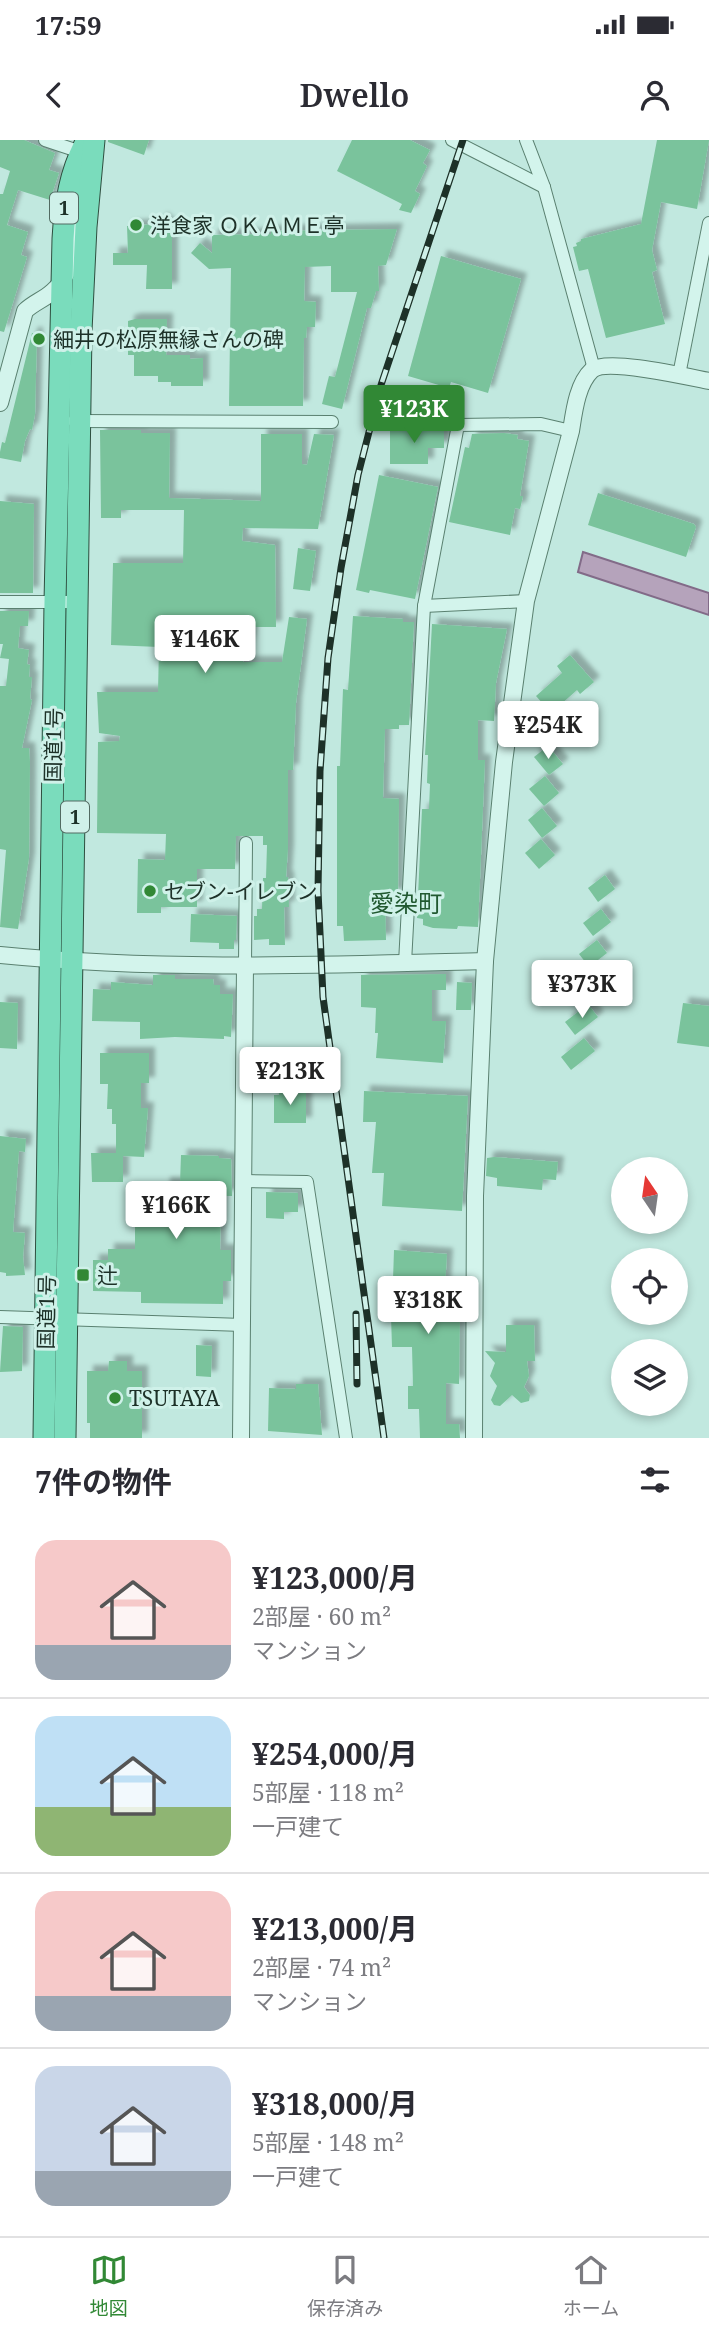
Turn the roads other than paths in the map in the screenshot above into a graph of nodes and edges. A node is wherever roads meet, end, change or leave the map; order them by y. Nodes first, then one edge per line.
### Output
1 (45, 140) edge
2 (452, 140) edge
3 (526, 140) edge
4 (88, 147) edge
5 (544, 187) junction
6 (89, 196) junction
7 (709, 223) edge
8 (62, 281) junction
9 (594, 369) junction
10 (679, 375) junction
11 (709, 381) edge
12 (0, 403) edge
13 (70, 421) junction
14 (332, 422) dead end
15 (571, 431) junction
16 (526, 601) junction
17 (0, 602) edge
18 (78, 602) junction
19 (55, 603) junction
20 (424, 606) junction
21 (246, 843) dead end
22 (0, 955) edge
23 (50, 960) junction
24 (485, 961) junction
25 (72, 962) junction
26 (405, 963) junction
27 (245, 965) junction
28 (244, 1181) junction
29 (0, 1317) edge
30 (67, 1318) junction
31 (46, 1319) junction
32 (243, 1325) junction
33 (44, 1438) edge
34 (65, 1438) edge
35 (241, 1438) edge
36 (346, 1438) edge
37 (474, 1438) edge

1 - 4 street
2 - 5 street
3 - 5 street
4 - 6 highway, 国道1号 / 1
4 - 8 highway, 国道1号 / 1
5 - 9 street
6 - 8 street
6 - 13 highway, 国道1号 / 1
7 - 10 street
8 - 12 street
8 - 13 highway, 国道1号 / 1
9 - 10 street
9 - 15 street
10 - 11 street
13 - 14 street
13 - 18 highway, 国道1号 / 1
13 - 19 highway, 国道1号 / 1
15 - 16 street
15 - 20 street
16 - 20 street
16 - 24 street
17 - 19 street
18 - 19 street
18 - 25 highway, 国道1号 / 1
19 - 23 highway, 国道1号 / 1
20 - 26 street
21 - 27 street
22 - 23 street
23 - 25 street
23 - 31 highway, 国道1号 / 1
24 - 26 street
24 - 37 street
25 - 27 street
25 - 30 highway, 国道1号 / 1
26 - 27 street
27 - 28 street
28 - 32 street
28 - 36 street
29 - 31 street
30 - 31 street
30 - 32 street
30 - 34 highway, 国道1号 / 1
31 - 33 highway, 国道1号 / 1
32 - 35 street

